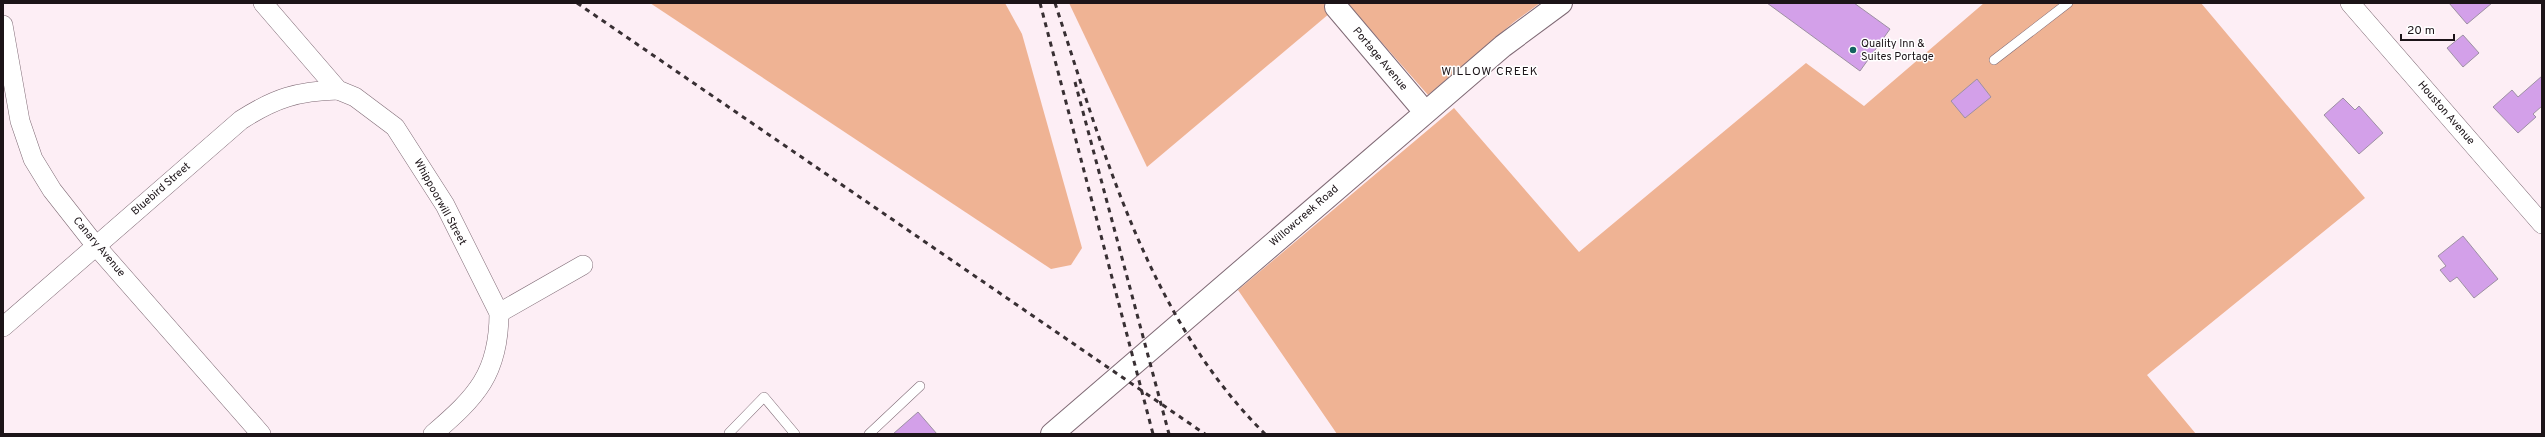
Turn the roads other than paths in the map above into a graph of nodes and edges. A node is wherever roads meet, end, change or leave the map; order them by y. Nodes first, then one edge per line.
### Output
1 (263, 3) edge
2 (1561, 3) edge
3 (2068, 3) edge
4 (2350, 3) edge
5 (1336, 7) dead end
6 (3, 25) edge
7 (1994, 60) dead end
8 (338, 90) junction
9 (1425, 112) junction
10 (2542, 224) edge
11 (96, 246) junction
12 (583, 265) dead end
13 (499, 313) junction
14 (3, 327) edge
15 (920, 386) dead end
16 (729, 433) dead end
17 (261, 434) edge
18 (433, 434) edge
19 (795, 434) edge
20 (869, 434) edge
21 (1052, 434) edge

1 - 8 street, Whippoorwill Street
2 - 9 street, Willowcreek Road
3 - 7 lane
4 - 10 street, Houston Avenue
5 - 9 street, Portage Avenue
6 - 11 street, Canary Avenue
8 - 11 street, Bluebird Street
8 - 13 street, Whippoorwill Street
9 - 21 street, Willowcreek Road
11 - 14 street, Bluebird Street
11 - 17 street, Canary Avenue
12 - 13 street
13 - 18 street, Whippoorwill Street
15 - 20 lane
16 - 19 lane

